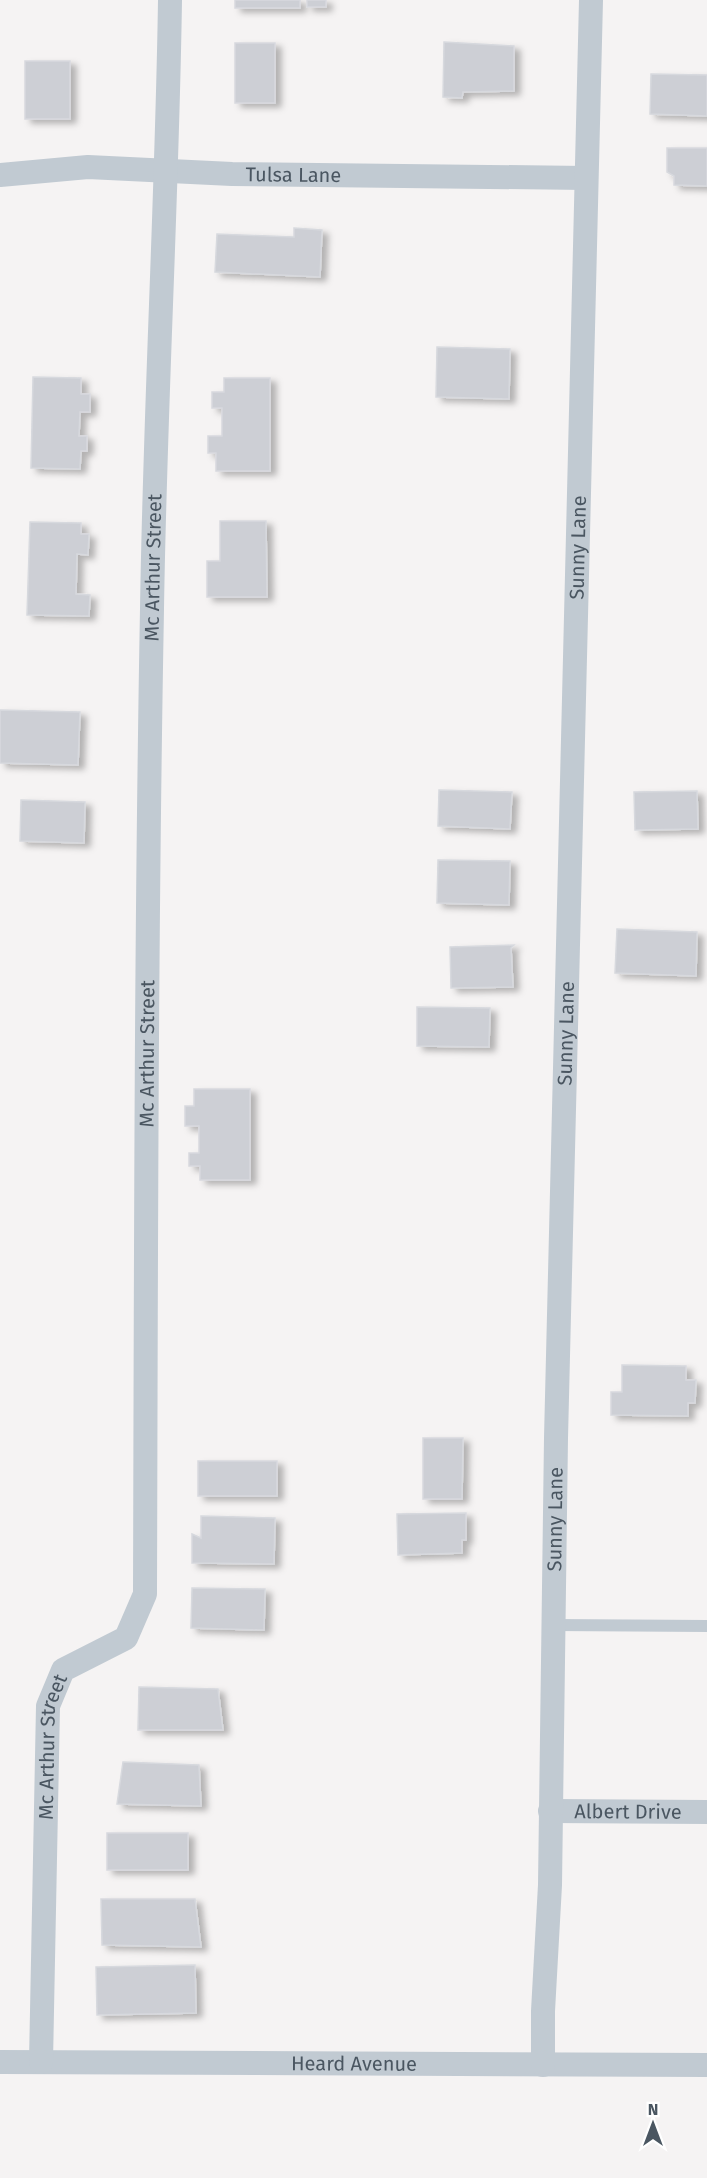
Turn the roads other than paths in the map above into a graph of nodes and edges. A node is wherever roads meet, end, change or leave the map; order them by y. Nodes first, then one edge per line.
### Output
1 (170, 0) edge
2 (591, 0) edge
3 (165, 171) junction
4 (0, 175) edge
5 (586, 178) junction
6 (553, 1625) junction
7 (707, 1626) edge
8 (550, 1811) junction
9 (707, 1812) edge
10 (0, 2062) edge
11 (41, 2062) junction
12 (707, 2065) edge
13 (543, 2066) junction

1 - 3 street, Mc Arthur Street
2 - 5 street, Sunny Lane
3 - 4 street, Tulsa Lane
3 - 5 street, Tulsa Lane
3 - 11 street, Mc Arthur Street
5 - 6 street, Sunny Lane
6 - 7 lane
6 - 8 street, Sunny Lane
8 - 9 street, Albert Drive
8 - 13 street, Sunny Lane
10 - 11 street, Heard Avenue
11 - 13 street, Heard Avenue
12 - 13 street, Heard Avenue

